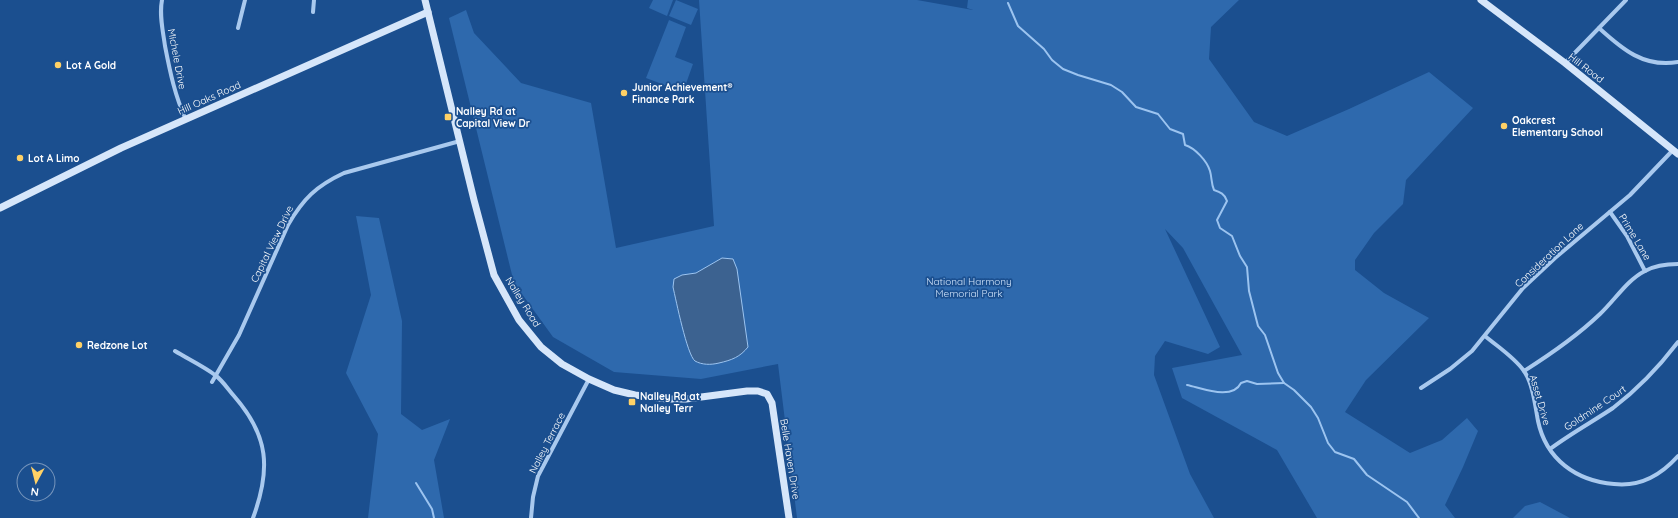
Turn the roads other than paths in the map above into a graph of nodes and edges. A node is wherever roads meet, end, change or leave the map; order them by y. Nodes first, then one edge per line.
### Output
1 (162, 0) edge
2 (245, 0) edge
3 (314, 0) edge
4 (425, 0) edge
5 (1480, 0) edge
6 (1626, 0) edge
7 (313, 12) dead end
8 (428, 12) junction
9 (238, 28) dead end
10 (1599, 28) junction
11 (1678, 62) edge
12 (1565, 63) junction
13 (186, 120) junction
14 (460, 141) junction
15 (1675, 152) edge
16 (0, 208) edge
17 (1610, 212) junction
18 (1678, 264) edge
19 (1645, 271) junction
20 (1485, 336) junction
21 (1678, 342) edge
22 (175, 351) dead end
23 (1524, 371) junction
24 (216, 375) junction
25 (589, 379) junction
26 (212, 382) dead end
27 (1421, 388) dead end
28 (772, 403) joint
29 (1550, 449) junction
30 (1678, 456) edge
31 (253, 518) edge
32 (531, 518) edge
33 (789, 518) edge

1 - 13 street, Michele Drive
2 - 9 street
3 - 7 street
4 - 8 street, Nalley Road
5 - 12 street, Hill Road
6 - 10 street
8 - 13 street, Hill Oaks Road
8 - 14 street, Nalley Road
10 - 11 street
10 - 12 street
12 - 15 street, Hill Road
13 - 16 street, Hill Oaks Road
14 - 24 street, Capital View Drive
14 - 25 street, Nalley Road
15 - 17 street, Consideration Lane
17 - 19 street, Prime Lane
17 - 20 street, Consideration Lane
18 - 19 street, Asset Drive
19 - 23 street, Asset Drive
20 - 23 street, Asset Drive
20 - 27 street, Consideration Lane
21 - 29 street, Goldmine Court
22 - 24 street
23 - 29 street, Asset Drive
24 - 26 street, Capital View Drive
24 - 31 street
25 - 28 street, Nalley Road
25 - 32 street, Nalley Terrace
28 - 33 street, Belle Haven Drive
29 - 30 street, Asset Drive

